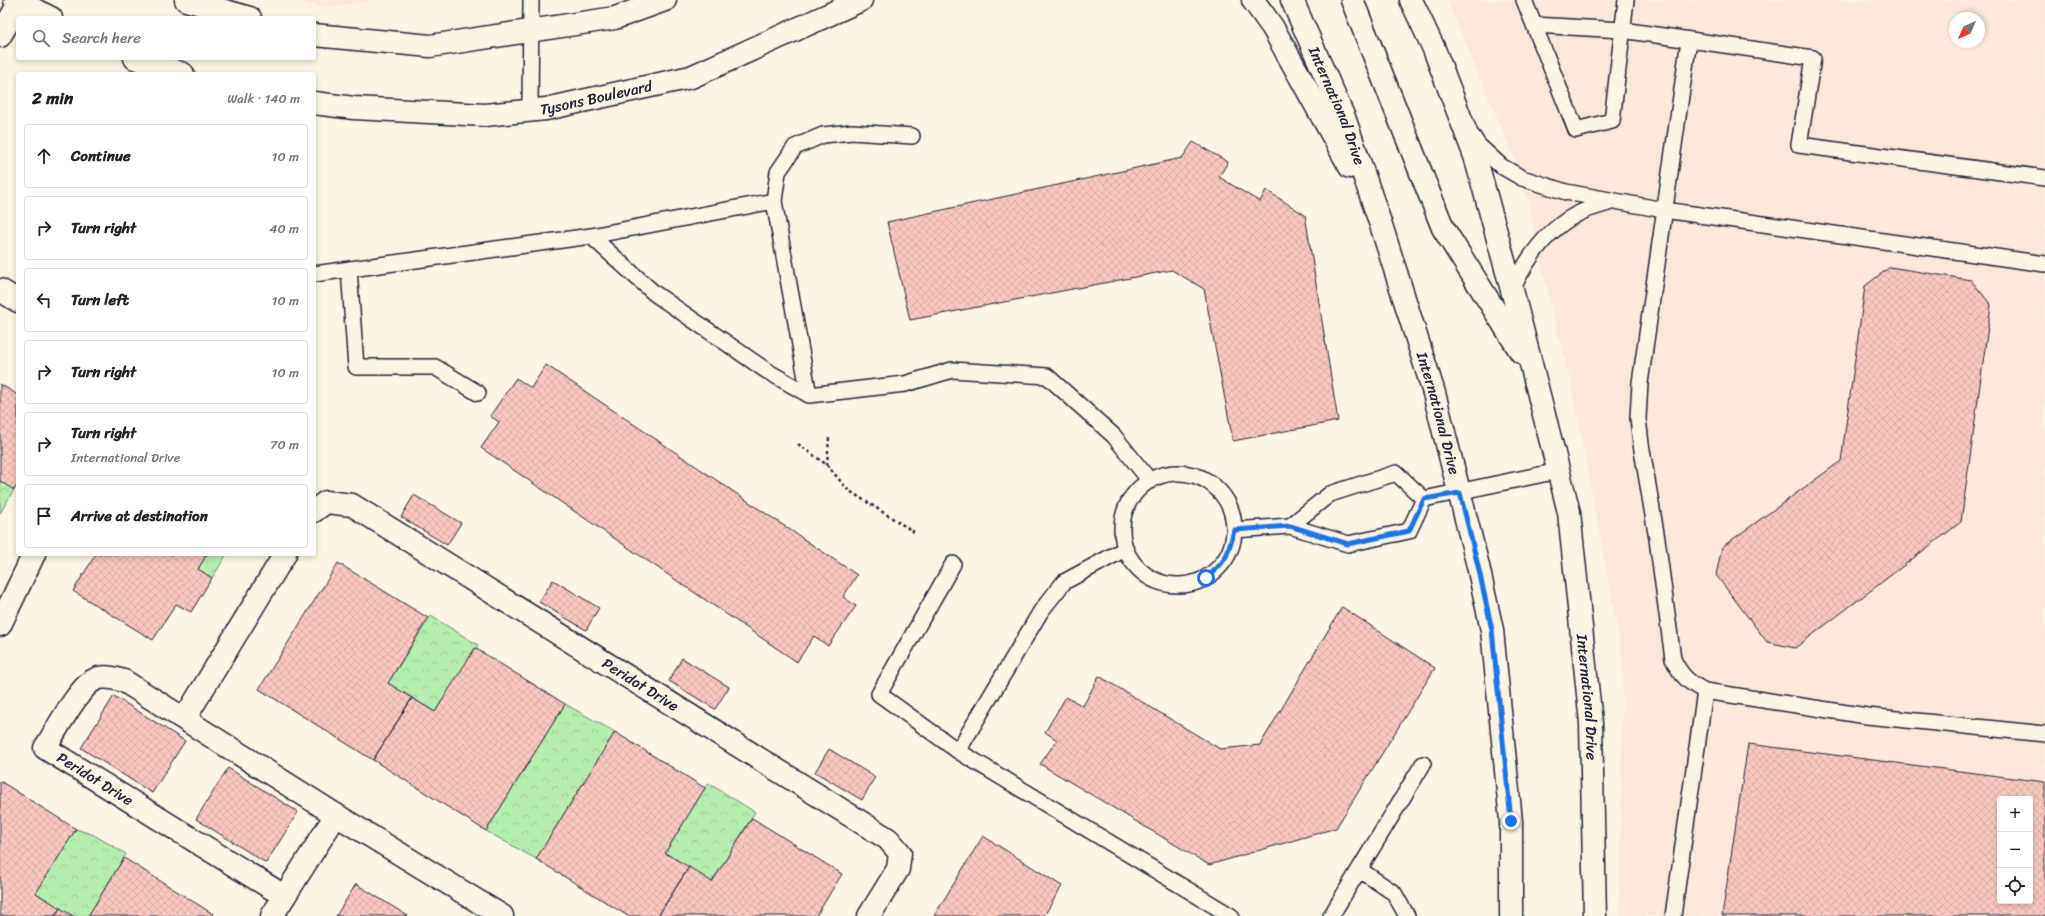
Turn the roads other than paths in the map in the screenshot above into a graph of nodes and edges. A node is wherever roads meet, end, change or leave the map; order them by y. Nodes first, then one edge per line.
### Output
1 (186, 0) edge
2 (531, 0) edge
3 (665, 0) edge
4 (861, 0) edge
5 (1253, 0) edge
6 (1292, 0) edge
7 (1352, 0) edge
8 (1411, 0) edge
9 (1524, 0) edge
10 (1626, 0) edge
11 (18, 1) edge
12 (47, 16) edge
13 (243, 16) edge
14 (1534, 25) junction
15 (1622, 30) junction
16 (530, 31) junction
17 (316, 35) edge
18 (0, 36) edge
19 (1689, 40) junction
20 (141, 60) edge
21 (177, 72) edge
22 (316, 103) edge
23 (1455, 105) junction
24 (530, 111) junction
25 (912, 136) dead end
26 (2045, 178) edge
27 (1616, 200) junction
28 (774, 201) junction
29 (1664, 210) junction
30 (1381, 225) junction
31 (591, 236) junction
32 (2045, 264) edge
33 (349, 269) junction
34 (316, 274) edge
35 (0, 290) edge
36 (1512, 290) junction
37 (16, 300) edge
38 (1532, 370) junction
39 (478, 393) dead end
40 (809, 394) junction
41 (1558, 471) junction
42 (1150, 481) junction
43 (1460, 493) junction
44 (1424, 499) junction
45 (316, 510) edge
46 (1290, 526) junction
47 (1234, 530) junction
48 (1125, 549) junction
49 (33, 556) edge
50 (284, 556) edge
51 (953, 564) dead end
52 (0, 625) edge
53 (1705, 691) junction
54 (185, 718) junction
55 (2045, 734) edge
56 (958, 751) junction
57 (1423, 764) dead end
58 (336, 815) junction
59 (1360, 870) junction
60 (284, 896) junction
61 (272, 916) edge
62 (502, 916) edge
63 (869, 916) edge
64 (1231, 916) edge
65 (1331, 916) edge
66 (1407, 916) edge
67 (1511, 916) edge
68 (1595, 916) edge
69 (1673, 916) edge

1 - 13 street
2 - 16 lane
3 - 16 street
4 - 24 street, Tysons Boulevard
5 - 30 street
6 - 30 street, International Drive
7 - 38 street
8 - 23 street, International Drive
9 - 14 lane
10 - 15 lane
11 - 12 street
11 - 18 street
14 - 15 lane
14 - 15 lane
15 - 19 lane
16 - 17 street
16 - 24 lane
19 - 26 lane
19 - 29 lane
20 - 21 street
22 - 24 street, Tysons Boulevard
23 - 27 lane
23 - 36 street, International Drive
25 - 28 lane
27 - 29 lane
27 - 36 lane
28 - 31 lane
28 - 40 lane
29 - 32 lane
29 - 53 lane
30 - 43 street, International Drive
31 - 33 lane
31 - 40 lane
33 - 34 lane
33 - 39 lane
35 - 37 street
36 - 38 street, International Drive
38 - 41 street, International Drive
40 - 42 lane
41 - 43 lane
41 - 68 street, International Drive
42 - 47 lane
42 - 48 lane
43 - 44 lane
43 - 67 street, International Drive
44 - 46 lane
44 - 46 lane
45 - 63 street, Peridot Drive
46 - 47 lane
47 - 48 lane
48 - 56 lane
49 - 52 street
50 - 54 street
51 - 56 lane
53 - 55 lane
53 - 69 lane
54 - 58 street, Peridot Drive
54 - 60 street, Peridot Drive
56 - 64 lane
57 - 59 lane
58 - 60 street
58 - 62 street, Peridot Drive
59 - 65 lane
59 - 66 lane
60 - 61 street

